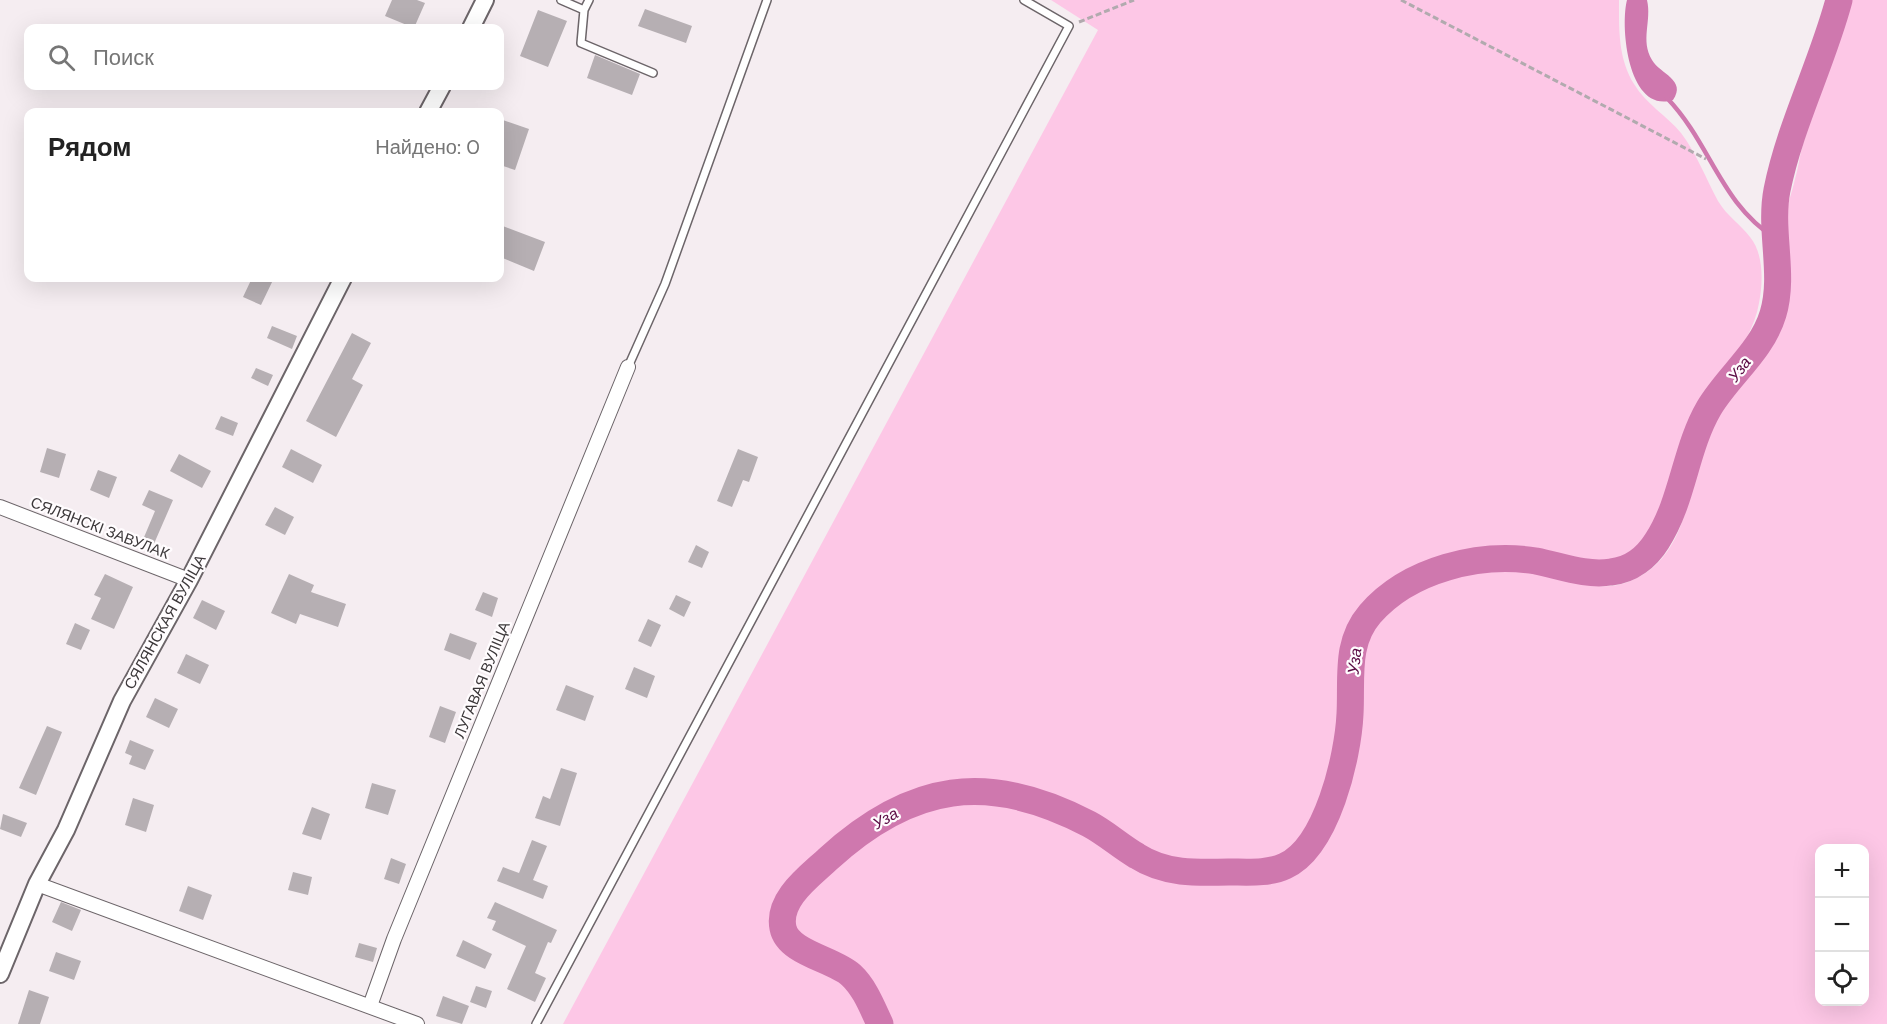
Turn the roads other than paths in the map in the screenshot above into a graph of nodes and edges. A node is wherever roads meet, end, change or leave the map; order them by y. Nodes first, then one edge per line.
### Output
1 (485, 0) edge
2 (561, 0) edge
3 (589, 0) edge
4 (767, 0) edge
5 (1024, 0) edge
6 (584, 10) junction
7 (473, 24) edge
8 (653, 73) dead end
9 (440, 90) edge
10 (430, 108) edge
11 (341, 282) edge
12 (628, 367) joint
13 (0, 507) edge
14 (189, 580) junction
15 (37, 884) junction
16 (0, 974) edge
17 (372, 1007) junction
18 (380, 1024) edge
19 (417, 1024) edge
20 (536, 1024) edge

1 - 7 street
2 - 6 lane
3 - 6 lane
4 - 12 lane
5 - 20 lane
6 - 8 lane
9 - 10 street
11 - 14 street, СЯЛЯНСКАЯ ВУЛІЦА
12 - 17 street, ЛУГАВАЯ ВУЛІЦА
13 - 14 street, СЯЛЯНСКІ ЗАВУЛАК
14 - 15 street, СЯЛЯНСКАЯ ВУЛІЦА
15 - 16 street, СЯЛЯНСКАЯ ВУЛІЦА
15 - 17 street
17 - 18 street
17 - 19 street

